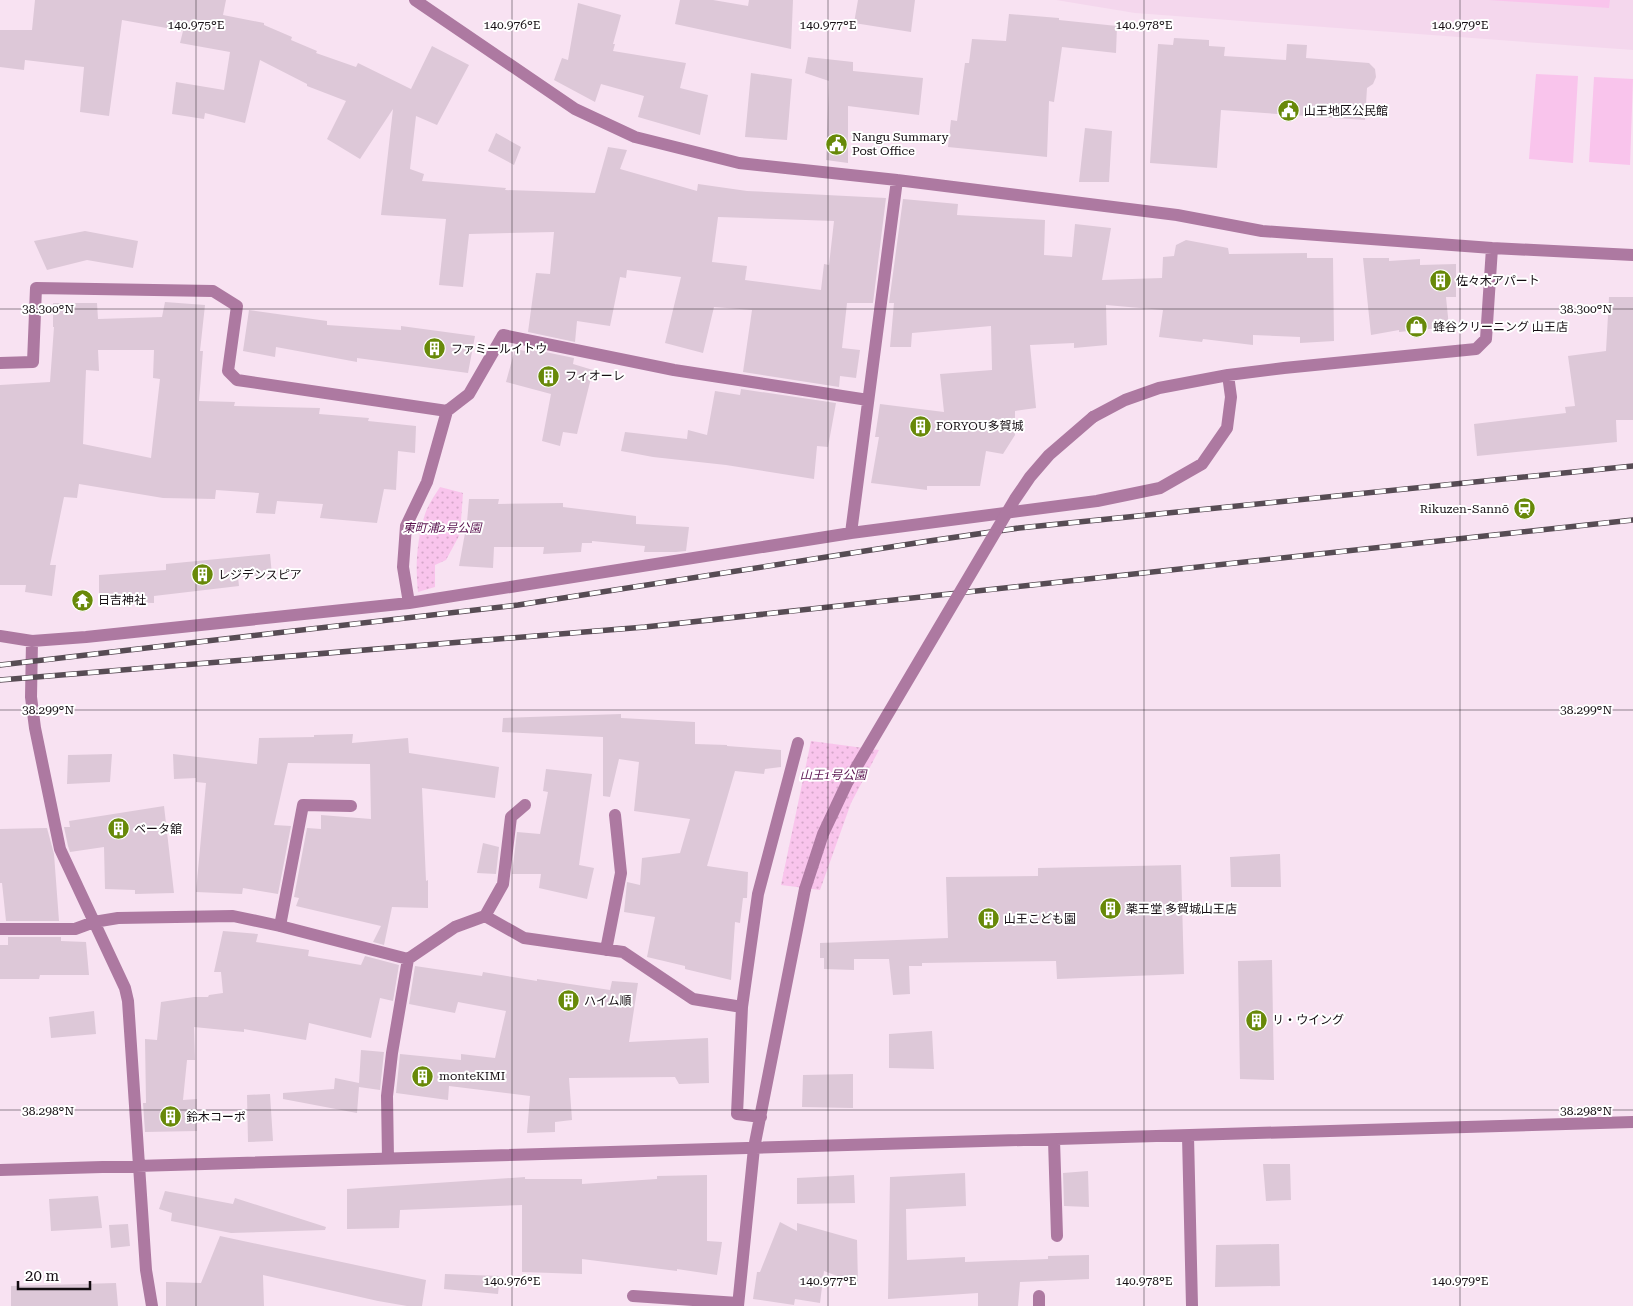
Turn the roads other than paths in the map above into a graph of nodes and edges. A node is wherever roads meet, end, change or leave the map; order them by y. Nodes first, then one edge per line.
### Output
1 (415, 0) edge
2 (897, 180) junction
3 (1492, 248) junction
4 (1633, 256) edge
5 (0, 363) edge
6 (1228, 375) junction
7 (868, 400) junction
8 (447, 411) junction
9 (851, 533) junction
10 (409, 603) junction
11 (0, 636) edge
12 (32, 641) junction
13 (798, 743) dead end
14 (525, 805) dead end
15 (351, 806) dead end
16 (615, 815) dead end
17 (485, 916) junction
18 (94, 922) junction
19 (280, 926) junction
20 (0, 929) edge
21 (606, 950) junction
22 (408, 958) junction
23 (742, 1007) junction
24 (761, 1117) junction
25 (1633, 1122) edge
26 (1188, 1136) junction
27 (1054, 1140) junction
28 (754, 1148) junction
29 (388, 1159) junction
30 (139, 1166) junction
31 (0, 1170) edge
32 (1056, 1236) dead end
33 (634, 1296) dead end
34 (738, 1304) edge
35 (152, 1306) edge
36 (1192, 1306) edge

1 - 2 street
2 - 3 street
2 - 7 street
3 - 4 street
3 - 6 street
5 - 8 street
6 - 9 street
6 - 24 street, bridge
7 - 8 street
7 - 9 street
8 - 10 street
9 - 10 street
10 - 12 street
11 - 12 street
12 - 18 street
13 - 23 street
14 - 17 street
15 - 19 street
16 - 21 street
17 - 21 street
17 - 22 street
18 - 19 street
18 - 20 street
18 - 30 street
19 - 22 street
21 - 23 street
22 - 29 street
23 - 24 street
24 - 28 street
25 - 26 street
26 - 27 street
26 - 36 street
27 - 28 street
27 - 32 street
28 - 29 street
28 - 34 street
29 - 30 street
30 - 31 street
30 - 35 street
33 - 34 street

